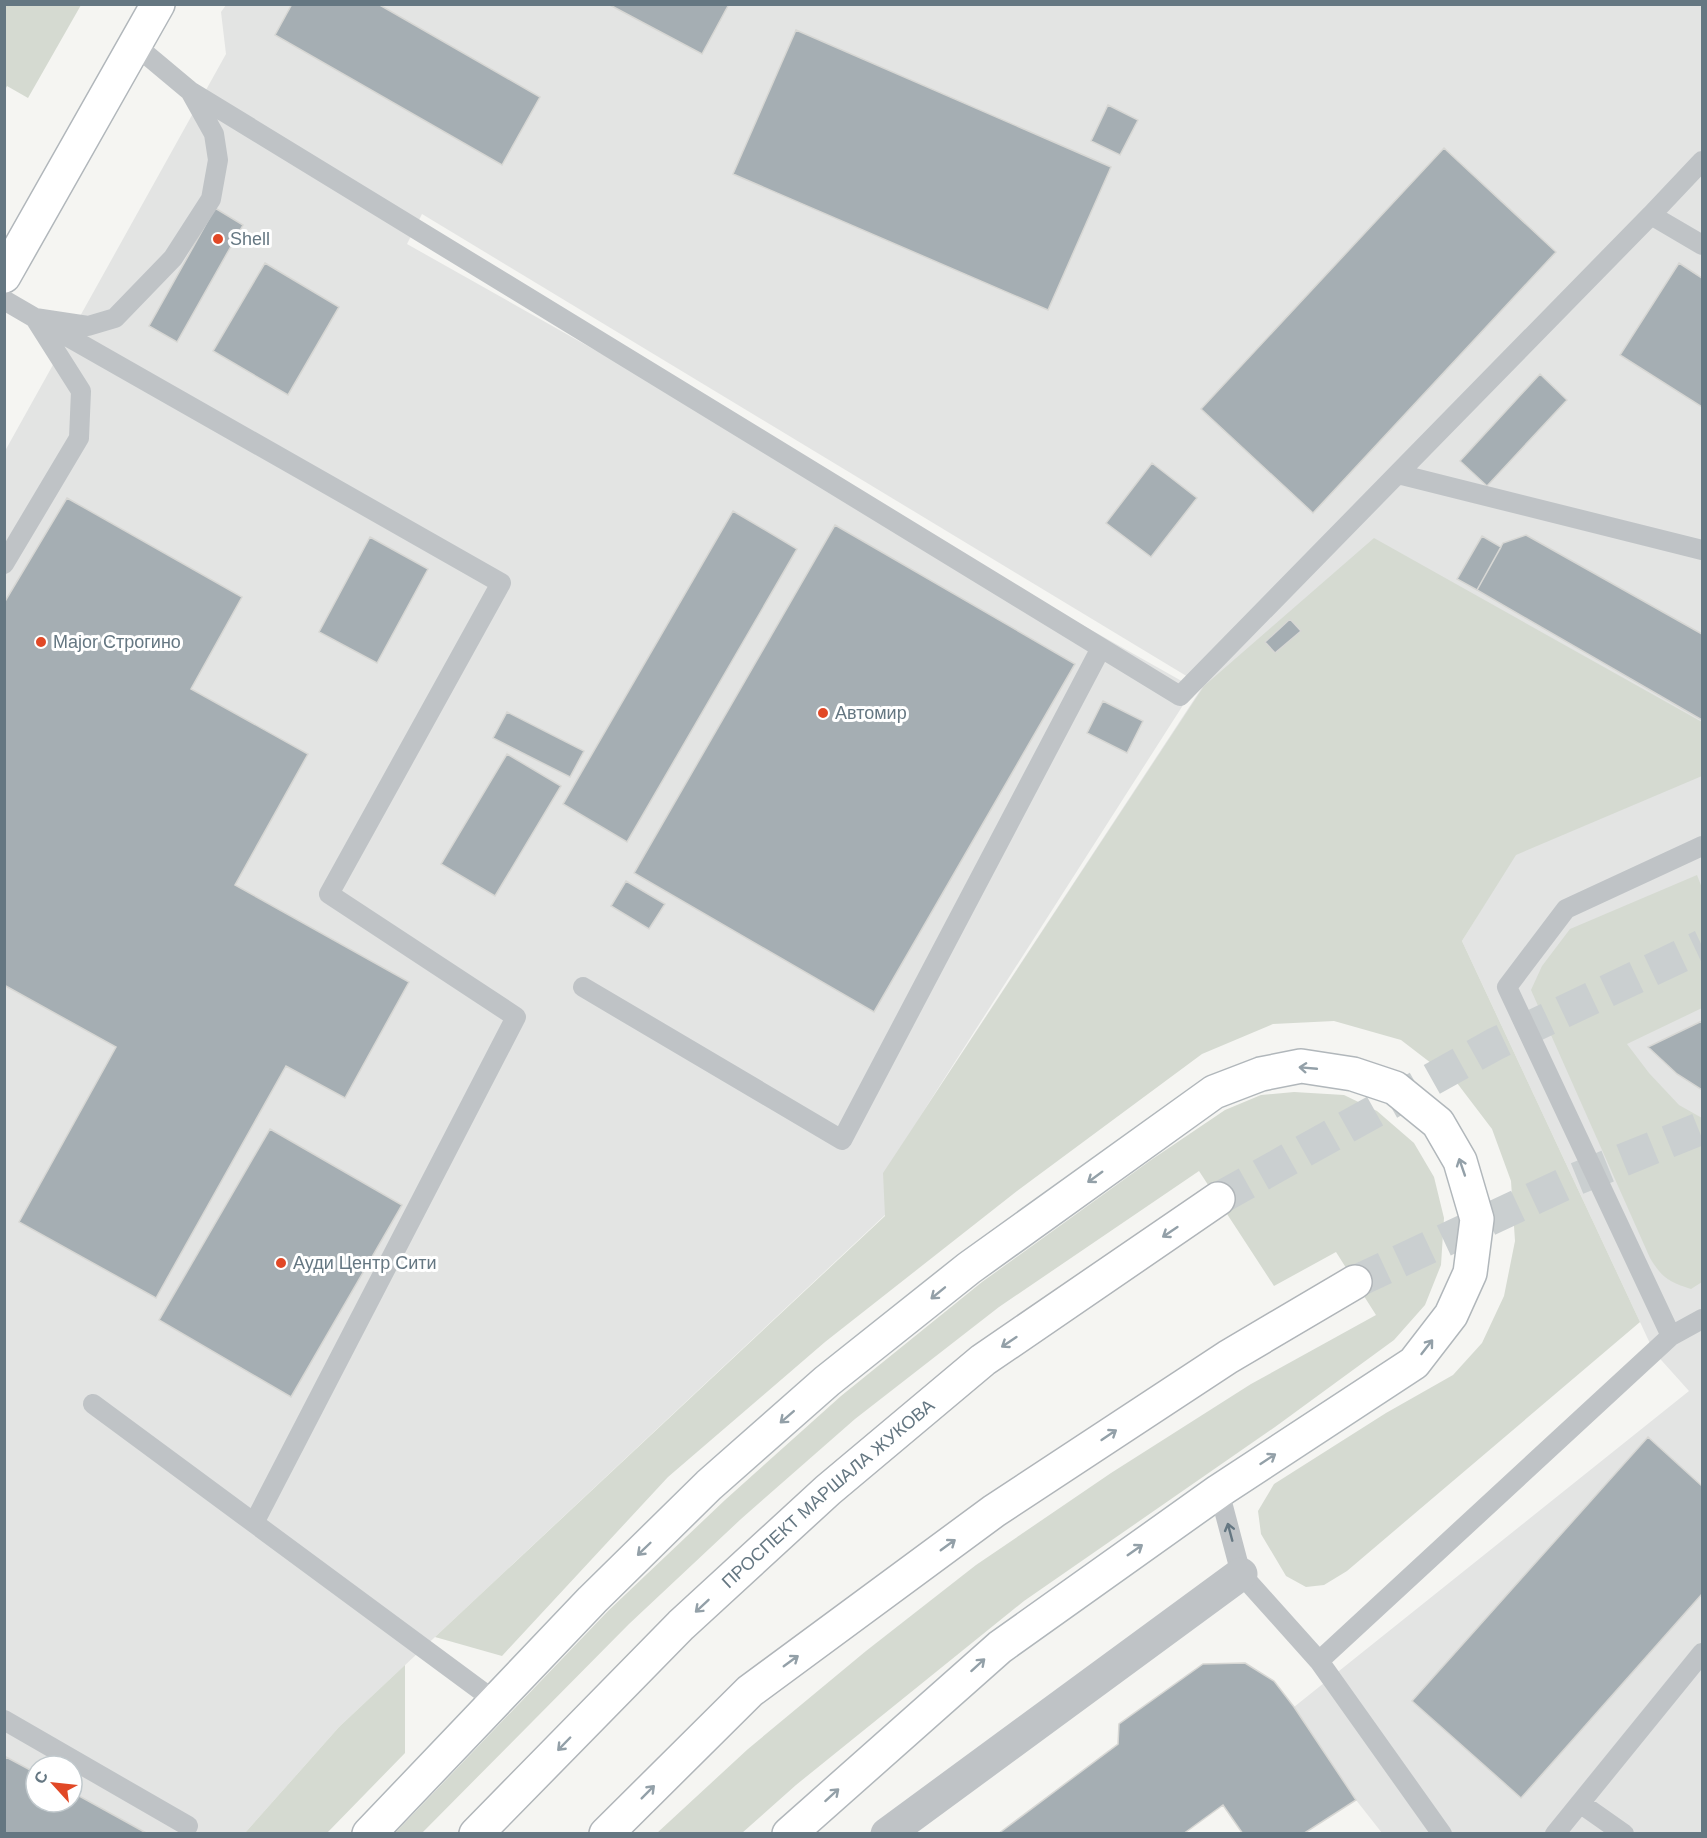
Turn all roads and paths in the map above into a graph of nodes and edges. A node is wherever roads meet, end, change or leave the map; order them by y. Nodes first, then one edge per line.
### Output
1 (158, 4) edge
2 (135, 45) junction
3 (190, 91) junction
4 (1702, 161) edge
5 (1652, 214) junction
6 (1702, 245) edge
7 (4, 276) edge
8 (4, 300) edge
9 (34, 318) junction
10 (1398, 474) junction
11 (1702, 550) edge
12 (4, 564) edge
13 (1101, 648) junction
14 (1702, 846) edge
15 (583, 987) dead end
16 (1218, 1199) tunnel mouth
17 (1354, 1282) tunnel mouth
18 (1702, 1319) edge
19 (1671, 1336) junction
20 (93, 1404) dead end
21 (1219, 1491) junction
22 (254, 1523) junction
23 (1241, 1574) junction
24 (1702, 1653) edge
25 (1319, 1661) junction
26 (495, 1701) junction
27 (4, 1720) edge
28 (1580, 1803) junction
29 (188, 1826) dead end
30 (369, 1833) edge
31 (476, 1833) edge
32 (606, 1833) edge
33 (789, 1833) edge
34 (887, 1833) edge
35 (1442, 1833) edge
36 (1555, 1833) edge
37 (1624, 1833) edge

1 - 2 main road
2 - 3 lane
2 - 7 main road
3 - 9 lane
3 - 13 lane
4 - 5 lane
5 - 6 lane
5 - 10 lane
8 - 9 lane
9 - 12 lane
9 - 22 lane
10 - 11 lane
10 - 13 lane
13 - 15 lane
14 - 19 lane
16 -> 31 main road, ПРОСПЕКТ МАРШАЛА ЖУКОВА
32 -> 17 main road
18 - 19 lane
19 - 25 lane
20 - 22 lane
23 -> 21 lane
21 -> 26 main road
33 -> 21 main road
22 - 26 lane
23 - 25 lane
23 - 34 street
24 - 28 lane
25 - 35 lane
26 - 30 main road
27 - 29 lane
28 - 36 lane
28 - 37 lane

